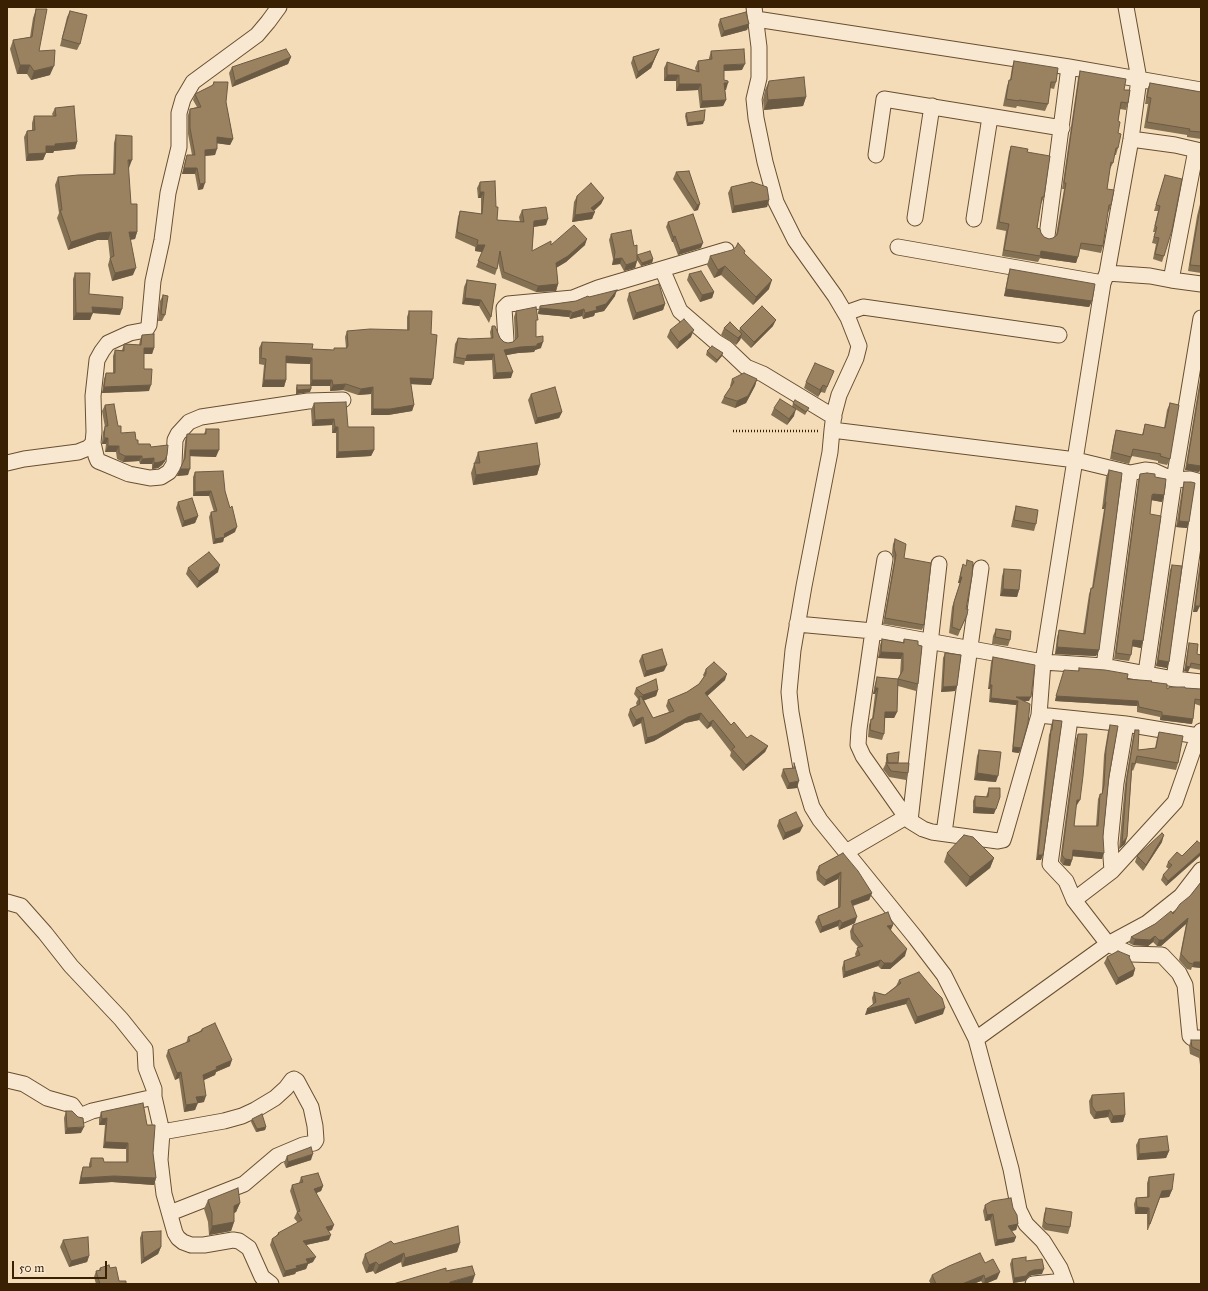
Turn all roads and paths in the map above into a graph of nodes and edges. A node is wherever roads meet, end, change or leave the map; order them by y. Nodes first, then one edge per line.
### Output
1 (279, 7) edge
2 (1126, 7) edge
3 (755, 13) edge
4 (1069, 67) junction
5 (1139, 79) junction
6 (1201, 90) edge
7 (932, 106) junction
8 (990, 117) junction
9 (1062, 128) junction
10 (1131, 138) junction
11 (1199, 151) edge
12 (876, 155) dead end
13 (915, 218) dead end
14 (974, 218) dead end
15 (1047, 236) dead end
16 (898, 247) dead end
17 (726, 250) edge
18 (662, 269) junction
19 (1105, 278) junction
20 (1171, 280) junction
21 (1201, 284) edge
22 (846, 314) junction
23 (1201, 318) edge
24 (1059, 335) dead end
25 (506, 340) dead end
26 (343, 400) dead end
27 (833, 424) junction
28 (733, 431) dead end
29 (92, 444) junction
30 (1076, 460) junction
31 (7, 463) edge
32 (1130, 473) junction
33 (1174, 480) junction
34 (1201, 482) edge
35 (1201, 491) edge
36 (884, 559) dead end
37 (939, 564) dead end
38 (981, 568) dead end
39 (798, 624) junction
40 (872, 631) junction
41 (931, 641) junction
42 (969, 649) junction
43 (1043, 662) junction
44 (1104, 666) junction
45 (1146, 673) junction
46 (1174, 679) junction
47 (1201, 682) edge
48 (1039, 715) junction
49 (1070, 719) junction
50 (1126, 724) junction
51 (1199, 734) edge
52 (908, 819) junction
53 (944, 833) junction
54 (846, 852) junction
55 (1201, 870) edge
56 (1112, 871) junction
57 (1074, 900) junction
58 (7, 902) edge
59 (1108, 944) junction
60 (1201, 1038) edge
61 (976, 1039) junction
62 (7, 1080) edge
63 (154, 1097) junction
64 (162, 1132) junction
65 (170, 1213) junction
66 (1065, 1282) edge
67 (271, 1284) edge
68 (1033, 1284) edge

1 - 29 street
2 - 5 street
3 - 4 street
3 - 22 street
4 - 5 street
4 - 9 street
5 - 6 street
5 - 10 street
7 - 8 street
7 - 12 street
7 - 13 street
8 - 9 street
8 - 14 street
9 - 15 street
10 - 11 street
10 - 19 street
11 - 20 street
16 - 19 street
17 - 18 street
18 - 25 street
18 - 27 street
19 - 20 street
19 - 30 street
20 - 21 street
22 - 24 street
22 - 27 street
23 - 33 street
26 - 29 street
27 - 28 path
27 - 30 street
27 - 39 street
29 - 31 street
30 - 32 street
30 - 43 street
32 - 33 street
32 - 44 street
33 - 34 street
33 - 45 street
35 - 46 street
36 - 40 street
37 - 41 street
38 - 42 street
39 - 40 street
39 - 54 street
40 - 41 street
40 - 52 street
41 - 42 street
41 - 52 street
42 - 43 street
42 - 53 street
43 - 44 street
43 - 48 street
44 - 45 street
45 - 46 street
46 - 47 street
48 - 49 street
48 - 53 street
49 - 50 street
49 - 57 street
50 - 51 street
50 - 56 street
51 - 56 street
52 - 53 street
52 - 54 street
54 - 61 street
55 - 59 street
56 - 57 street
57 - 59 street
58 - 63 street
59 - 60 street
59 - 61 street
61 - 66 street
62 - 63 street
63 - 64 street
64 - 65 street
64 - 65 street
65 - 67 street
66 - 68 street

